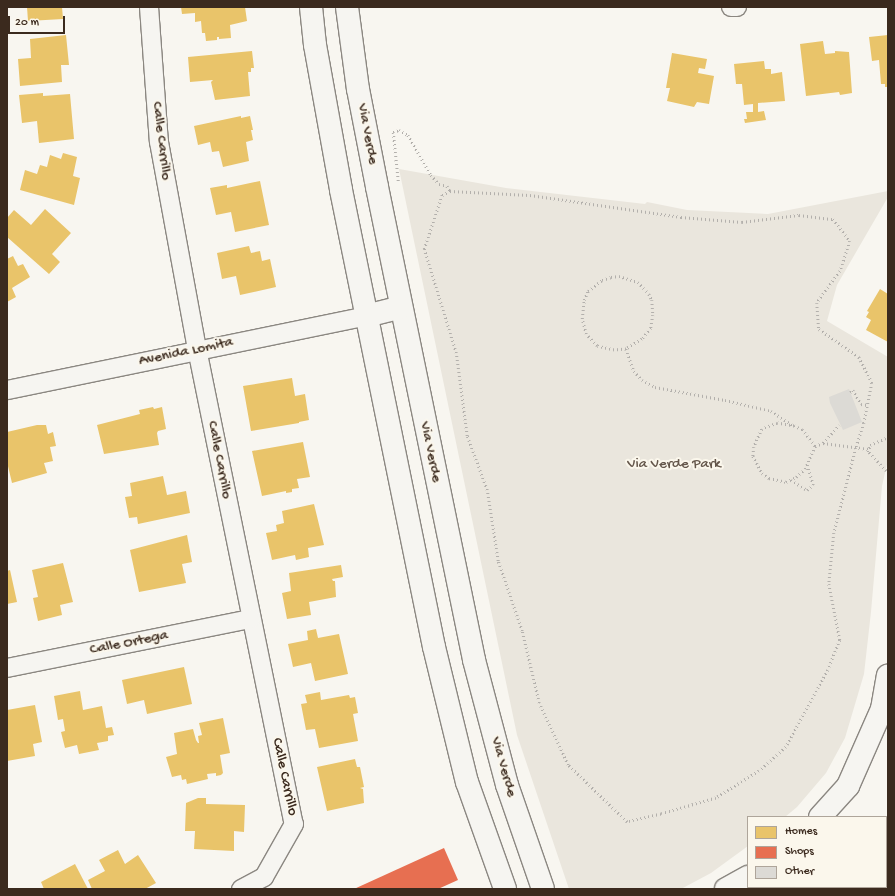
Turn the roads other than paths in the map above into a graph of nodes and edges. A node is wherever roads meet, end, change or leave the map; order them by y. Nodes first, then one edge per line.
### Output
1 (149, 7) edge
2 (311, 7) edge
3 (347, 7) edge
4 (737, 7) edge
5 (731, 8) edge
6 (401, 307) junction
7 (366, 316) junction
8 (197, 350) junction
9 (7, 390) edge
10 (252, 618) junction
11 (7, 668) edge
12 (888, 676) edge
13 (821, 816) edge
14 (747, 878) edge
15 (241, 889) edge
16 (505, 889) edge
17 (543, 889) edge
18 (726, 889) edge

1 - 8 street, Calle Carrillo
2 - 7 main road
3 - 6 main road, Via Verde
4 - 5 street
6 - 7 main road
6 - 17 main road, Via Verde
7 - 8 street, Avenida Lomita
7 - 16 main road
8 - 9 street, Avenida Lomita
8 - 10 street, Calle Carrillo
10 - 11 street, Calle Ortega
10 - 15 street, Calle Carrillo
12 - 13 main road
14 - 18 main road

